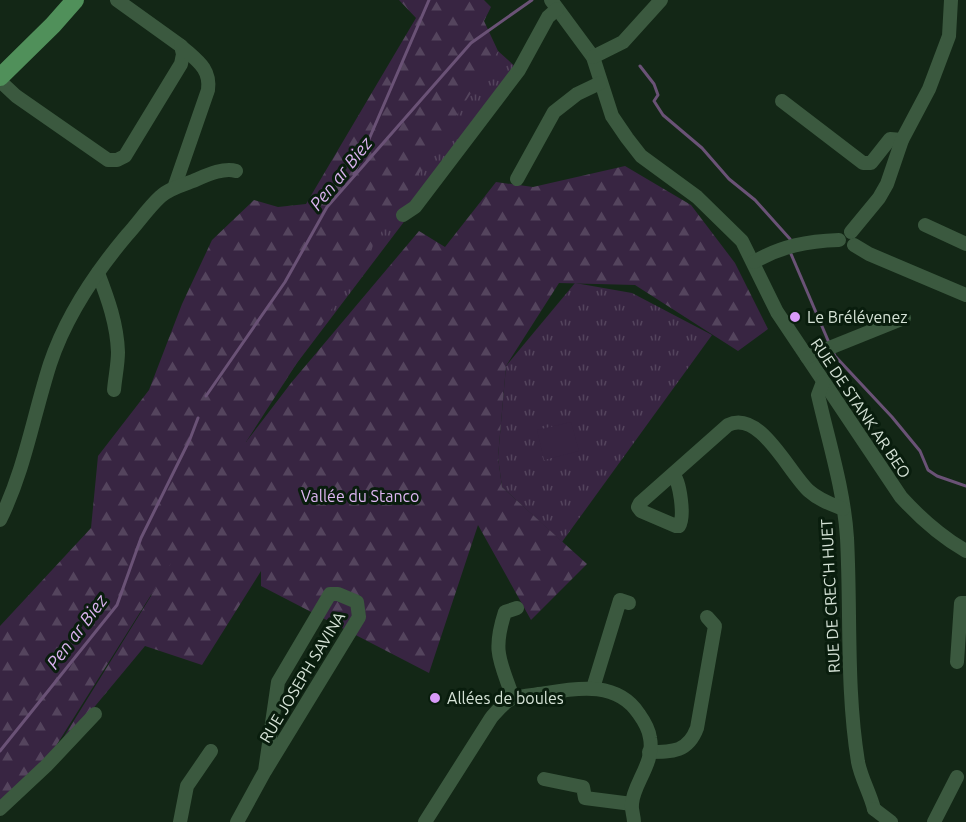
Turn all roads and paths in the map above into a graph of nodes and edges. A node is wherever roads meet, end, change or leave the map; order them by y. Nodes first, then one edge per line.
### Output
1 (75, 0) edge
2 (117, 0) edge
3 (661, 0) edge
4 (949, 3) edge
5 (554, 5) edge
6 (181, 46) junction
7 (593, 57) junction
8 (0, 79) edge
9 (600, 83) junction
10 (782, 101) dead end
11 (902, 140) junction
12 (236, 171) dead end
13 (517, 179) dead end
14 (174, 188) junction
15 (404, 215) dead end
16 (925, 225) dead end
17 (848, 239) junction
18 (966, 244) edge
19 (754, 262) junction
20 (98, 273) junction
21 (966, 295) edge
22 (904, 318) dead end
23 (807, 357) junction
24 (823, 382) junction
25 (114, 390) dead end
26 (673, 474) dead end
27 (5, 498) edge
28 (843, 509) junction
29 (0, 520) edge
30 (966, 551) edge
31 (628, 603) dead end
32 (966, 603) edge
33 (517, 608) dead end
34 (707, 617) dead end
35 (957, 662) dead end
36 (593, 688) junction
37 (513, 698) junction
38 (95, 714) dead end
39 (211, 751) dead end
40 (650, 752) junction
41 (265, 771) junction
42 (957, 777) dead end
43 (544, 778) dead end
44 (632, 804) junction
45 (0, 809) edge
46 (874, 809) junction
47 (180, 822) edge
48 (237, 822) edge
49 (425, 822) edge
50 (634, 822) edge
51 (868, 822) edge
52 (891, 822) edge
53 (934, 822) edge

1 - 8 main road
2 - 6 street
3 - 7 street
4 - 11 street
5 - 7 street
5 - 15 street
6 - 8 street
6 - 14 street
7 - 9 street, RUE DE STANK AR BEO
9 - 13 street
9 - 19 street, RUE DE STANK AR BEO
10 - 11 street
11 - 17 street
12 - 14 street
14 - 20 street
16 - 18 street
17 - 19 street
17 - 21 street
19 - 23 street, RUE DE STANK AR BEO
20 - 25 street
20 - 27 street
22 - 23 street
23 - 24 street, RUE DE STANK AR BEO
24 - 28 street, RUE DE CREC'H HUET
24 - 30 street, RUE DE STANK AR BEO
26 - 28 street
27 - 29 street
28 - 46 street, RUE DE CREC'H HUET
31 - 36 street
32 - 35 street
33 - 37 street
34 - 40 street
36 - 37 street
36 - 40 street
37 - 49 street
38 - 45 street
39 - 47 street
40 - 44 street
41 - 41 street, RUE JOSEPH SAVINA
41 - 48 street, RUE JOSEPH SAVINA
42 - 53 street
43 - 44 street
44 - 50 street
46 - 51 street
46 - 52 street

